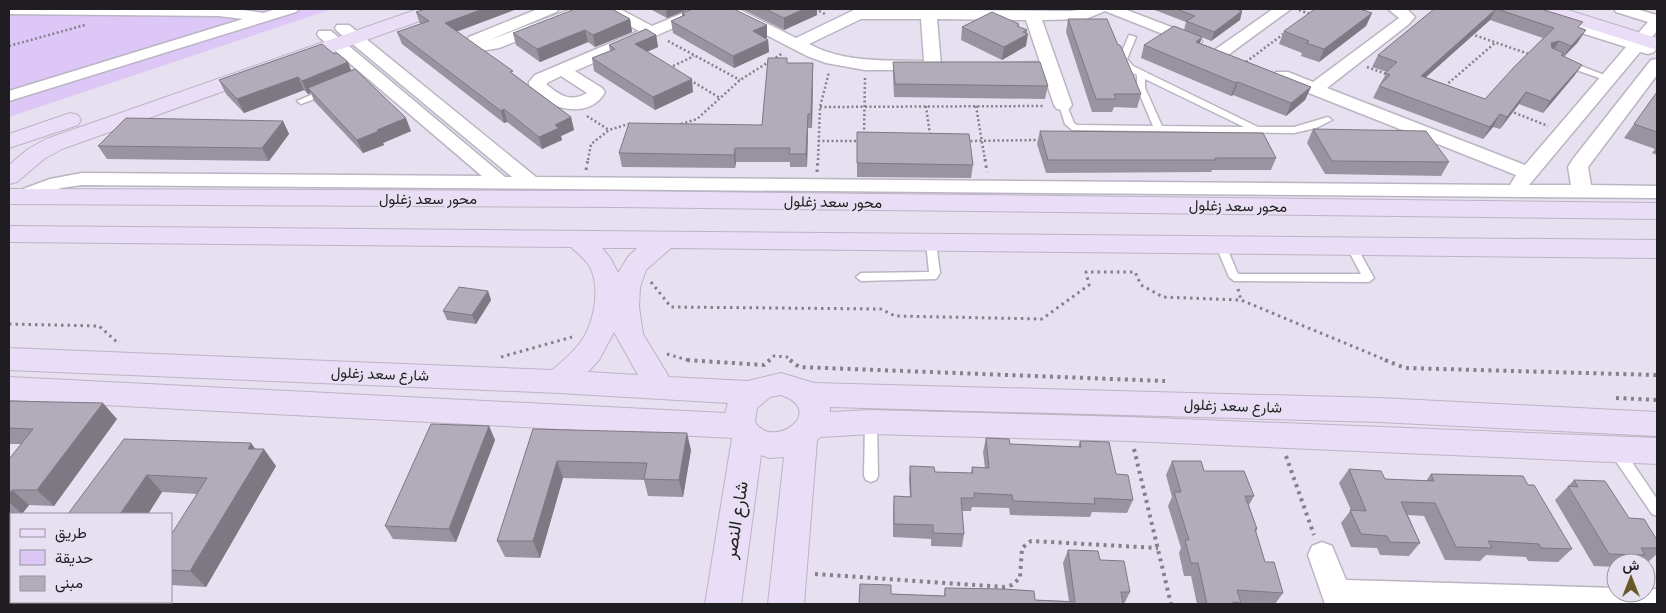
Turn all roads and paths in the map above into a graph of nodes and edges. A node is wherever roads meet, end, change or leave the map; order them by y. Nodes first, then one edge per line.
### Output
1 (127, 9) edge
2 (291, 9) edge
3 (398, 9) edge
4 (435, 9) edge
5 (551, 9) edge
6 (585, 9) edge
7 (609, 9) edge
8 (705, 9) edge
9 (727, 9) edge
10 (1099, 9) edge
11 (1111, 9) edge
12 (1296, 9) edge
13 (1396, 9) edge
14 (1520, 9) edge
15 (1547, 9) edge
16 (1590, 9) edge
17 (1621, 9) edge
18 (9, 10) edge
19 (1275, 10) edge
20 (863, 11) edge
21 (928, 12) edge
22 (265, 17) junction
23 (1033, 17) junction
24 (1303, 19) edge
25 (92, 23) dead end
26 (1289, 30) edge
27 (652, 32) junction
28 (1651, 32) edge
29 (1470, 34) edge
30 (340, 36) junction
31 (1132, 37) dead end
32 (1495, 43) junction
33 (797, 44) junction
34 (9, 46) edge
35 (1222, 52) junction
36 (1657, 52) edge
37 (1532, 55) edge
38 (695, 56) junction
39 (832, 60) junction
40 (1558, 60) edge
41 (1350, 61) junction
42 (1246, 62) joint
43 (1657, 64) edge
44 (865, 65) junction
45 (933, 66) junction
46 (952, 66) edge
47 (991, 67) edge
48 (1050, 67) junction
49 (1396, 68) edge
50 (1263, 69) edge
51 (563, 70) dead end
52 (678, 73) edge
53 (1141, 74) junction
54 (686, 78) edge
55 (1608, 78) junction
56 (740, 80) junction
57 (336, 87) edge
58 (1315, 89) junction
59 (1453, 90) edge
60 (9, 96) edge
61 (720, 98) junction
62 (301, 101) dead end
63 (863, 106) junction
64 (926, 106) junction
65 (976, 106) junction
66 (1063, 106) junction
67 (820, 107) junction
68 (1508, 111) edge
69 (1328, 120) dead end
70 (639, 123) edge
71 (678, 124) edge
72 (1159, 128) junction
73 (1257, 130) junction
74 (1563, 132) junction
75 (45, 138) junction
76 (9, 141) edge
77 (864, 141) edge
78 (930, 141) edge
79 (1528, 173) junction
80 (9, 176) edge
81 (500, 182) junction
82 (532, 182) junction
83 (584, 183) junction
84 (817, 185) junction
85 (990, 187) junction
86 (1410, 189) junction
87 (377, 190) junction
88 (1514, 190) junction
89 (620, 191) junction
90 (1582, 191) junction
91 (1657, 192) edge
92 (16, 196) edge
93 (1215, 206) junction
94 (1318, 208) junction
95 (1425, 209) junction
96 (1657, 211) edge
97 (9, 234) edge
98 (576, 238) junction
99 (667, 238) junction
100 (931, 242) junction
101 (1221, 246) junction
102 (1351, 246) junction
103 (1657, 249) edge
104 (637, 264) junction
105 (861, 277) dead end
106 (9, 324) edge
107 (602, 328) junction
108 (127, 342) dead end
109 (661, 351) dead end
110 (493, 357) dead end
111 (9, 359) edge
112 (1657, 375) edge
113 (1168, 381) dead end
114 (559, 382) junction
115 (660, 387) junction
116 (9, 389) edge
117 (752, 393) junction
118 (808, 395) junction
119 (1607, 398) dead end
120 (1657, 400) edge
121 (871, 422) junction
122 (1657, 424) edge
123 (1129, 429) junction
124 (745, 431) junction
125 (808, 431) junction
126 (1278, 434) junction
127 (1615, 449) junction
128 (1657, 451) edge
129 (871, 476) dead end
130 (1657, 510) edge
131 (1158, 548) junction
132 (1322, 555) joint
133 (788, 588) edge
134 (1338, 598) edge
135 (1505, 601) edge
136 (1657, 603) edge
137 (723, 604) edge
138 (1171, 604) edge

1 - 18 street
1 - 22 street
2 - 22 street
3 - 30 street
4 - 30 street
5 - 6 street
7 - 27 street
8 - 27 street
9 - 33 street
10 - 23 street
11 - 35 street
12 - 24 path
13 - 41 street
14 - 28 street
15 - 28 street
16 - 28 street
17 - 28 street
19 - 35 street
20 - 21 street
20 - 33 street
21 - 23 street
21 - 45 street
22 - 60 street
23 - 48 street
25 - 34 path
26 - 42 path
27 - 38 path
27 - 51 street
28 - 36 street
28 - 55 street
29 - 32 path
30 - 75 street
30 - 81 street
30 - 82 street
31 - 53 lane
32 - 37 path
32 - 59 path
33 - 39 street
33 - 56 path
35 - 42 street
38 - 52 path
38 - 56 path
39 - 44 street
39 - 67 path
40 - 55 lane
41 - 49 path
41 - 58 street
43 - 90 street
44 - 45 street
44 - 63 path
45 - 46 street
47 - 48 street
48 - 66 street
50 - 58 street
53 - 72 lane
53 - 73 lane
54 - 61 path
55 - 74 street
56 - 61 path
57 - 62 lane
58 - 79 street
61 - 71 path
63 - 64 path
63 - 67 path
63 - 77 path
64 - 65 path
64 - 78 path
65 - 66 path
65 - 85 path
66 - 72 lane
67 - 84 path
68 - 74 path
69 - 73 lane
70 - 83 path
72 - 73 lane
74 - 79 street
75 - 76 street
75 - 80 street
79 - 88 street
81 - 82 street
81 - 87 street
82 - 83 street
83 - 89 street
84 - 85 street
84 - 89 street
85 - 86 street
86 - 88 street
86 - 95 street
87 - 89 street, محور سعد زغلول
87 - 92 street, محور سعد زغلول
88 - 90 street
89 - 93 street, محور سعد زغلول
90 - 91 street
93 - 94 street, محور سعد زغلول
93 - 101 street
94 - 95 street, محور سعد زغلول
94 - 102 street
95 - 96 street, محور سعد زغلول
97 - 98 street
98 - 99 street
98 - 107 street
99 - 100 street
99 - 104 street
100 - 101 street
100 - 105 lane
101 - 102 street
101 - 102 lane
102 - 103 street
104 - 112 path
104 - 115 street
106 - 108 path
107 - 110 path
107 - 114 street
109 - 113 path
111 - 114 street, شارع سعد زغلول
114 - 115 street, شارع سعد زغلول
115 - 117 street, شارع سعد زغلول
116 - 124 street
117 - 118 street
117 - 124 street
118 - 122 street, شارع سعد زغلول
118 - 125 street
119 - 120 path
121 - 123 street, شارع سعد زغلول
121 - 125 street, شارع سعد زغلول
121 - 129 lane
123 - 126 street, شارع سعد زغلول
123 - 131 path
124 - 125 street
124 - 137 street, شارع النصر
125 - 133 street
126 - 127 street, شارع سعد زغلول
126 - 132 path
127 - 128 street, شارع سعد زغلول
127 - 130 lane
131 - 133 path
131 - 138 path
132 - 134 street
134 - 135 street
135 - 136 street

